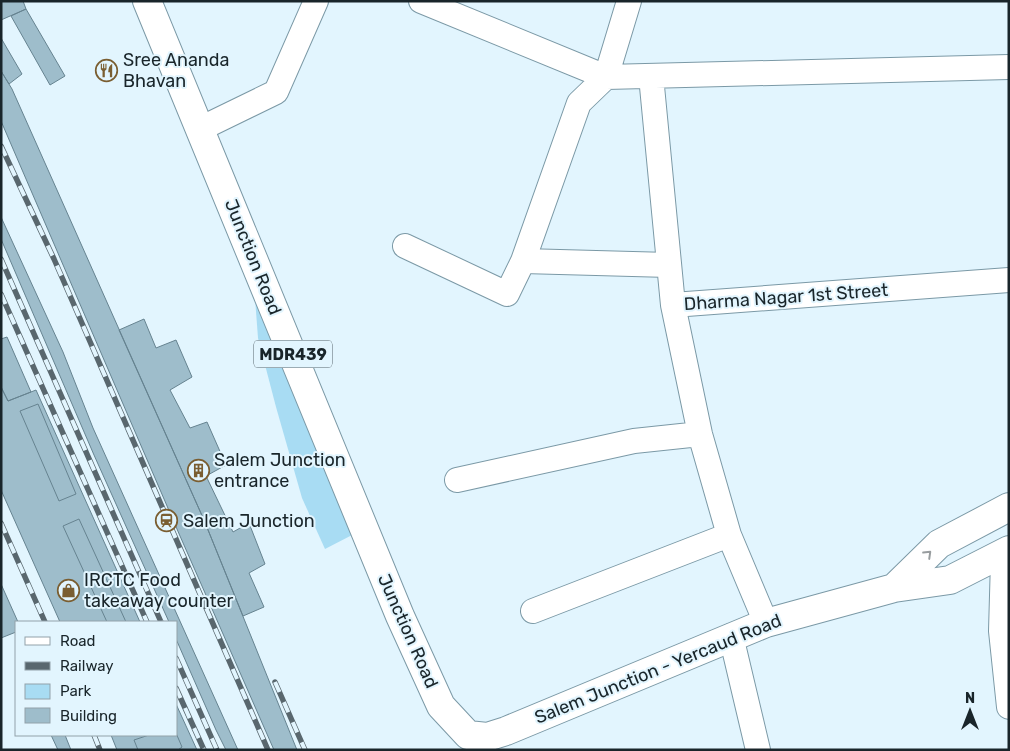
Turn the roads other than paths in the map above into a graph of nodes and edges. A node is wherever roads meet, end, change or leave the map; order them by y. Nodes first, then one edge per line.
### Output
1 (147, 1) edge
2 (316, 1) edge
3 (421, 1) edge
4 (629, 1) edge
5 (1009, 67) edge
6 (651, 76) junction
7 (606, 77) junction
8 (200, 129) junction
9 (405, 246) dead end
10 (523, 261) junction
11 (669, 265) junction
12 (1009, 280) edge
13 (673, 305) junction
14 (700, 434) junction
15 (456, 480) dead end
16 (1003, 518) edge
17 (960, 534) junction
18 (729, 535) junction
19 (1004, 557) edge
20 (894, 588) junction
21 (533, 611) dead end
22 (766, 623) junction
23 (731, 636) junction
24 (441, 706) joint
25 (1009, 707) edge
26 (758, 750) edge

1 - 8 main road, Junction Road / MDR439
2 - 8 street
3 - 7 street
4 - 7 street
5 - 6 street
6 - 7 street
6 - 11 street, Dharma Nagar 1st Street
7 - 10 street
8 - 24 main road, Junction Road / MDR439
9 - 10 street
10 - 11 street
11 - 13 street, Dharma Nagar 1st Street
12 - 13 street, Dharma Nagar 1st Street
13 - 14 street
14 - 15 street
14 - 18 street
16 - 17 main road, Salem Junction - Yercaud Road
17 - 19 main road
20 -> 17 main road, Salem Junction - Yercaud Road
18 - 21 street
18 - 22 street
19 - 20 main road
19 - 25 street
20 - 22 main road, Salem Junction - Yercaud Road
22 - 23 main road, Salem Junction - Yercaud Road
23 - 24 main road, Salem Junction - Yercaud Road
23 - 26 street

